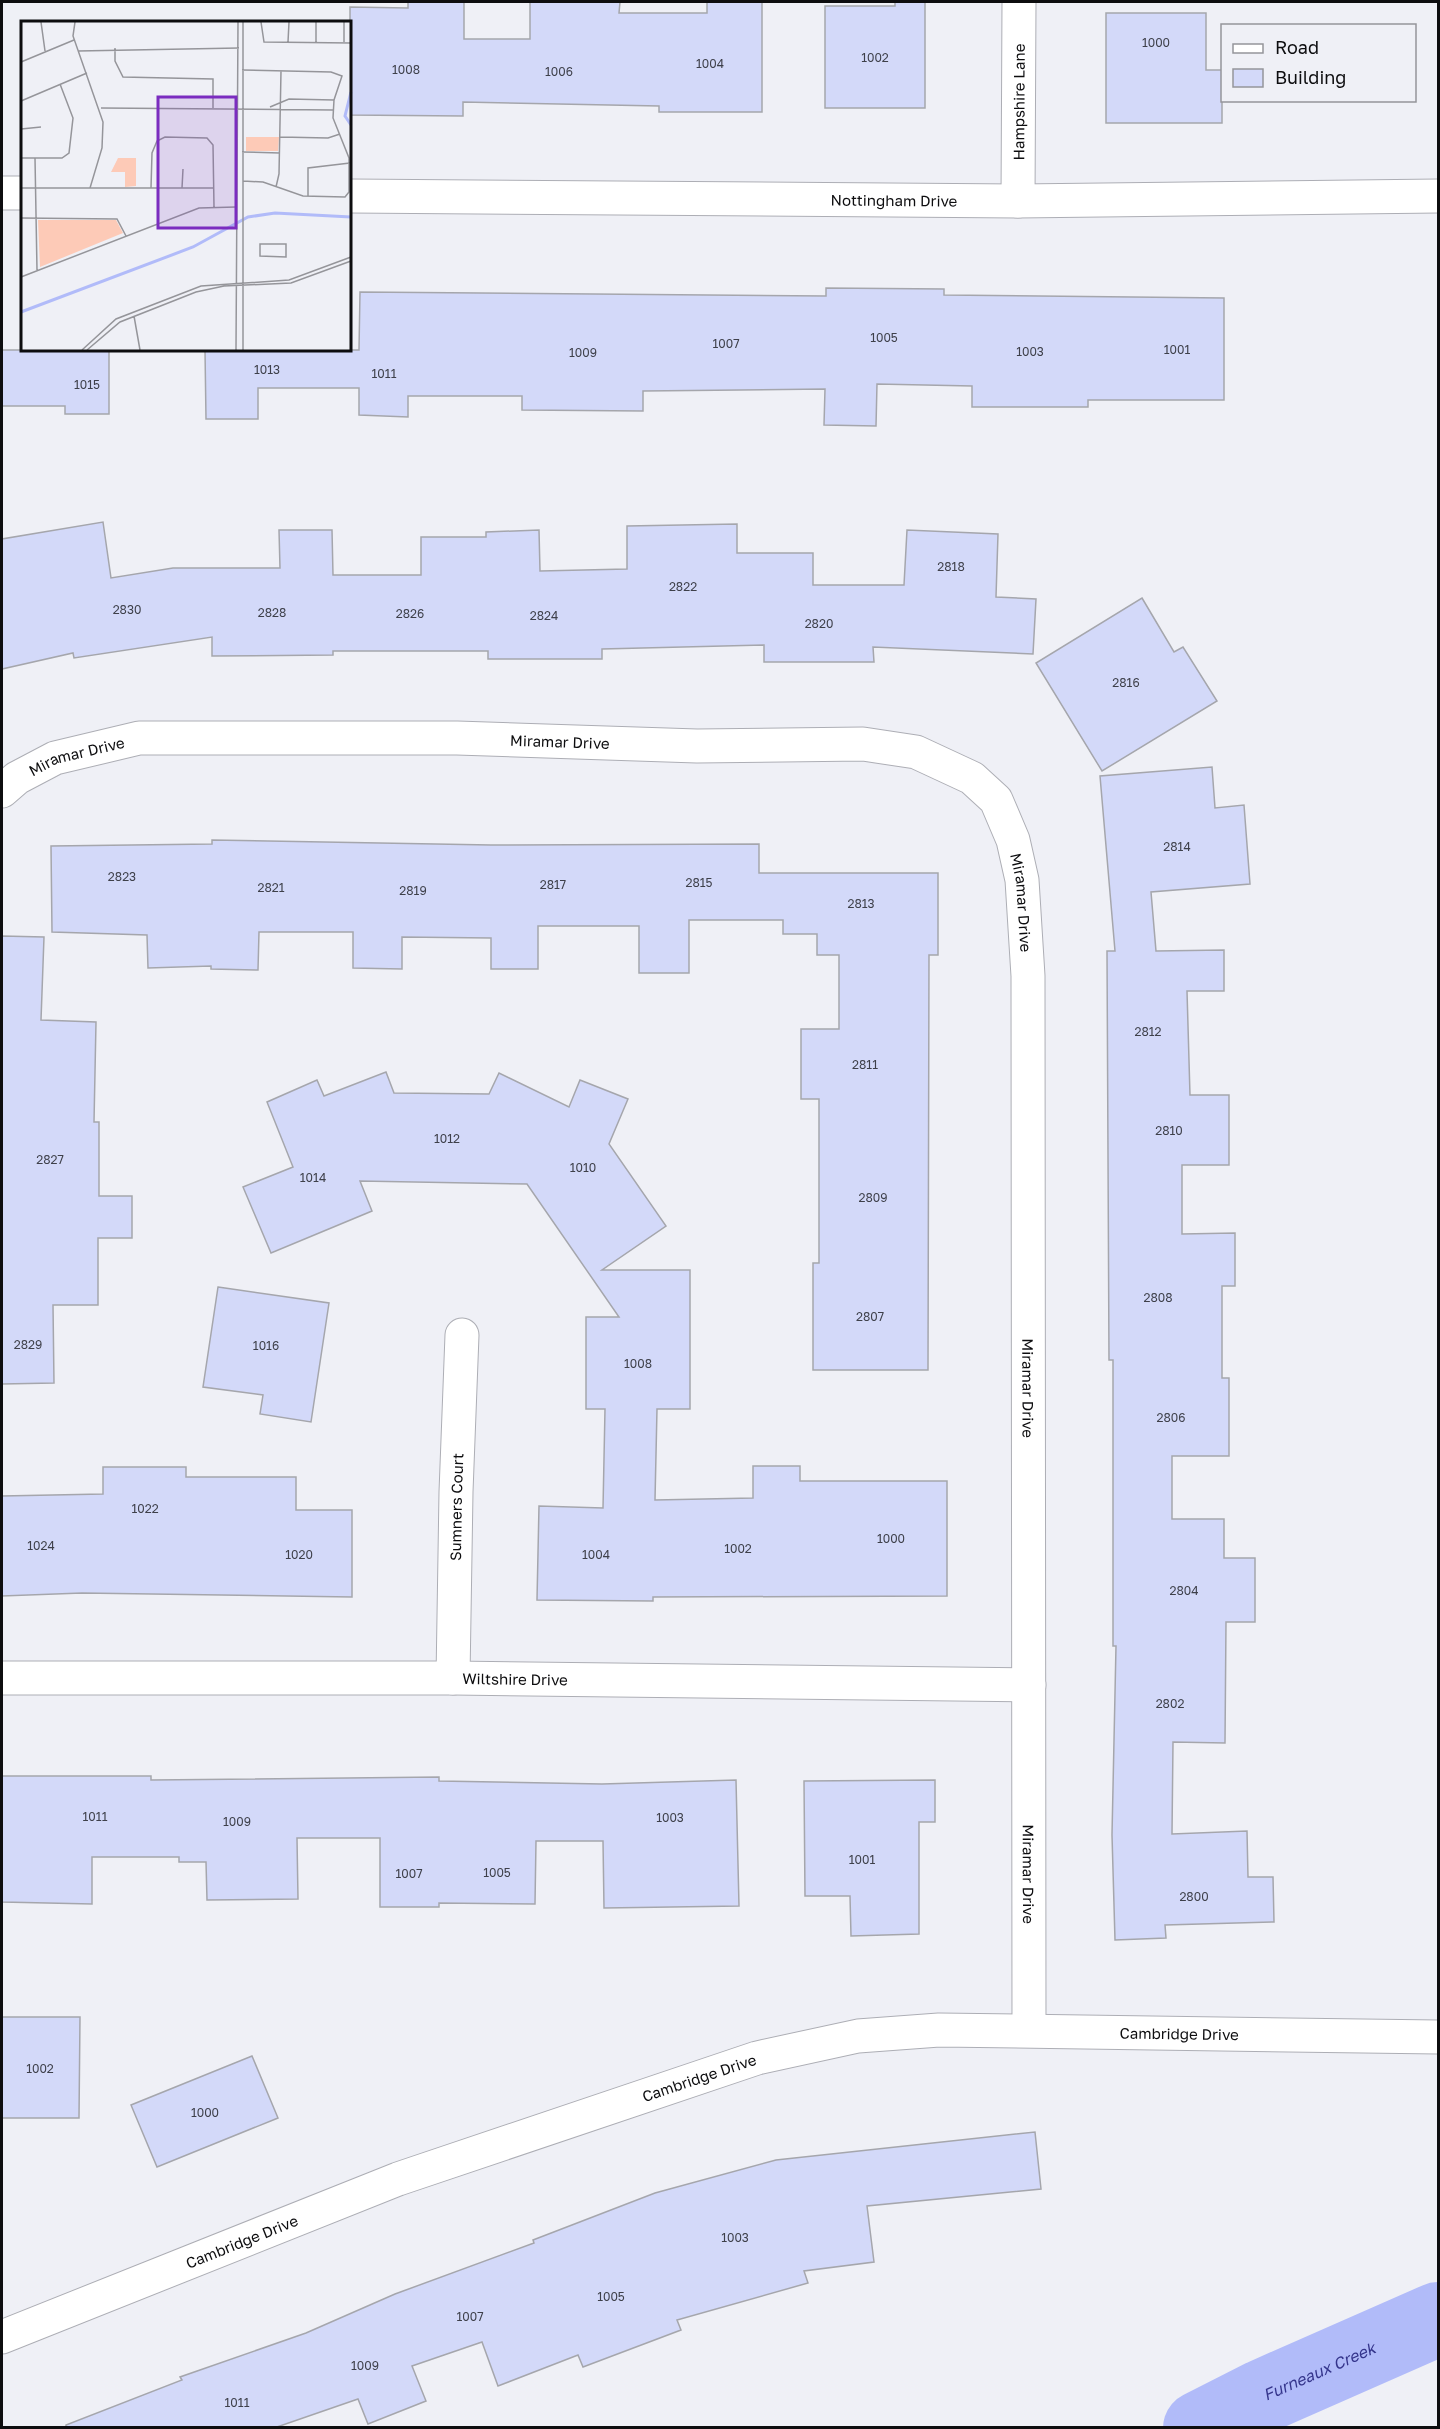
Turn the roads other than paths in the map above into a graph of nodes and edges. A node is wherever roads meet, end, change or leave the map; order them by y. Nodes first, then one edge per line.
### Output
1 (1019, 2) edge
2 (2, 193) edge
3 (21, 193) edge
4 (351, 196) edge
5 (1438, 196) edge
6 (1018, 201) junction
7 (2, 791) edge
8 (462, 1335) dead end
9 (2, 1678) edge
10 (453, 1678) junction
11 (1029, 1685) junction
12 (1029, 2030) junction
13 (1438, 2037) edge
14 (2, 2337) edge

1 - 6 street, Hampshire Lane
2 - 3 street
4 - 6 street, Nottingham Drive
5 - 6 street, Nottingham Drive
7 - 11 street, Miramar Drive
8 - 10 street, Sumners Court
9 - 10 street, Wiltshire Drive
10 - 11 street, Wiltshire Drive
11 - 12 street, Miramar Drive
12 - 13 street, Cambridge Drive
12 - 14 street, Cambridge Drive

